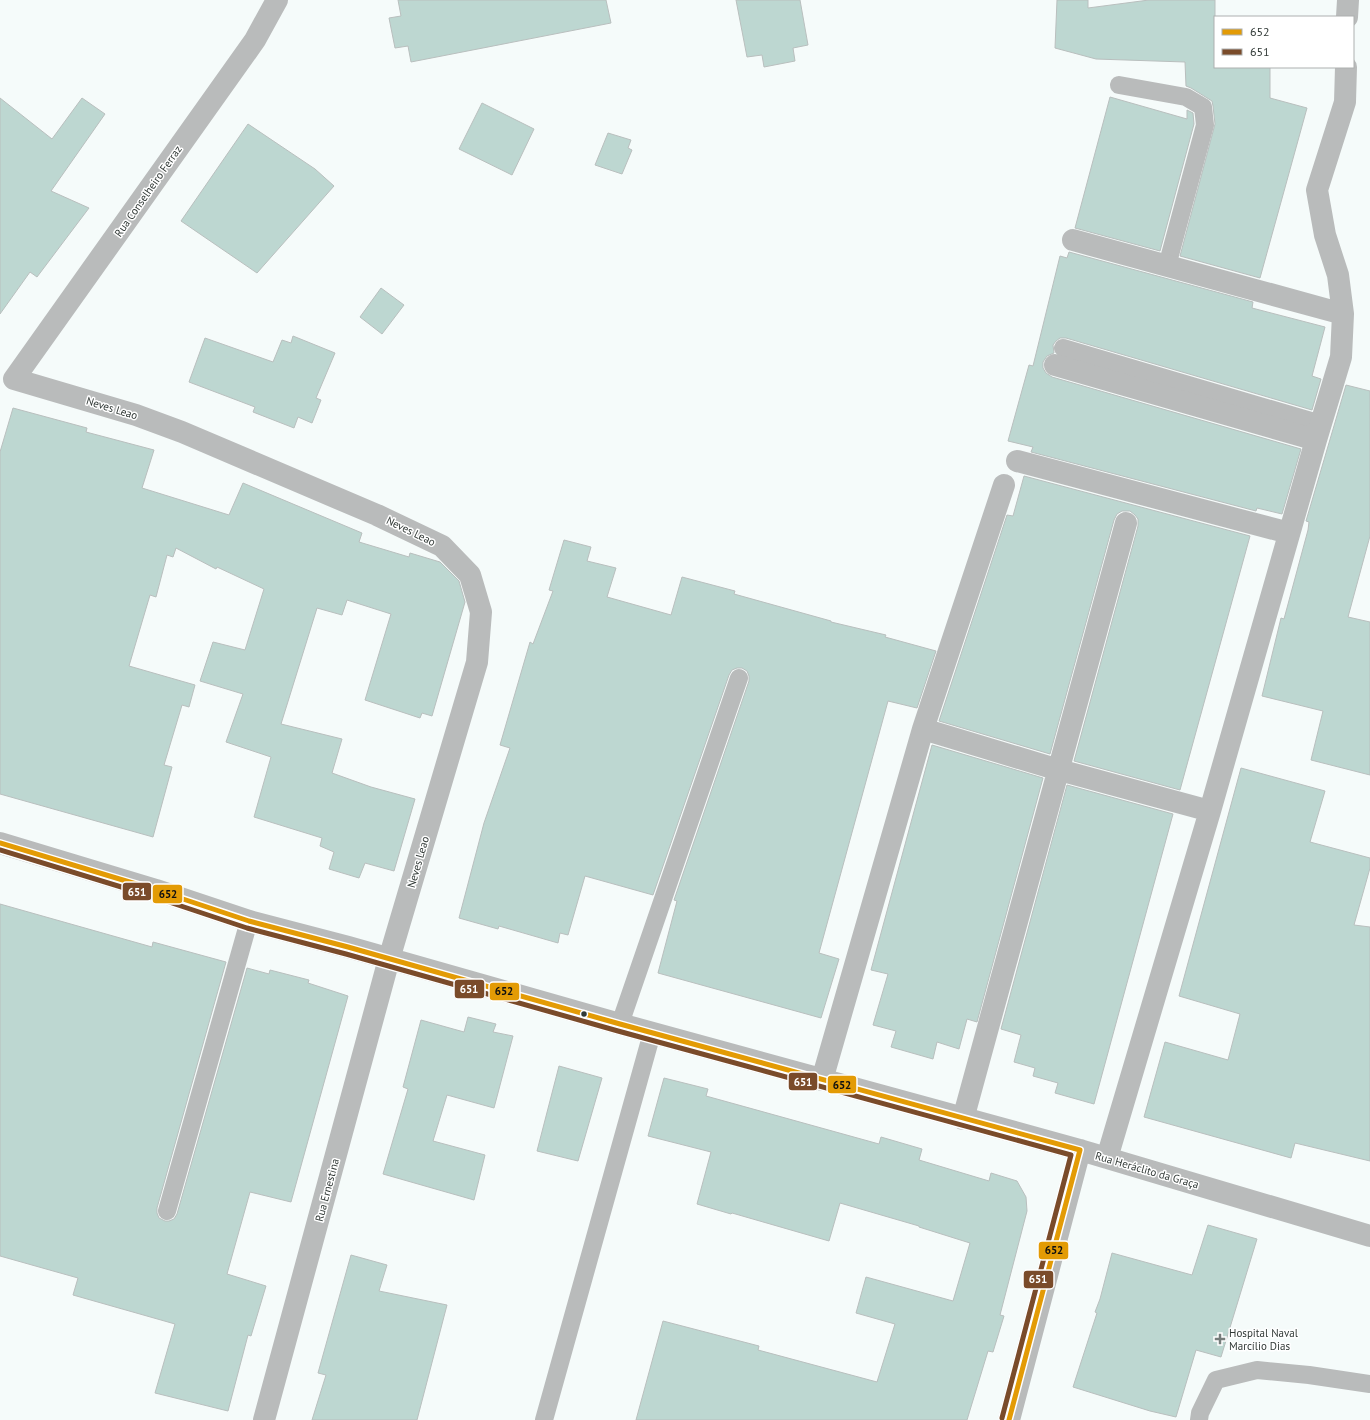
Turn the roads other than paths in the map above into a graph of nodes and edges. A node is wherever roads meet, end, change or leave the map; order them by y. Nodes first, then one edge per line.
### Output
1 (277, 0) edge
2 (1348, 0) edge
3 (1347, 16) edge
4 (1346, 68) edge
5 (1119, 85) dead end
6 (1073, 240) dead end
7 (1167, 266) junction
8 (1343, 314) junction
9 (1059, 356) dead end
10 (14, 379) joint
11 (1318, 432) junction
12 (1017, 461) dead end
13 (1004, 485) dead end
14 (1126, 523) dead end
15 (1289, 533) junction
16 (739, 678) dead end
17 (923, 729) junction
18 (1060, 770) junction
19 (1210, 811) junction
20 (0, 844) edge
21 (249, 921) junction
22 (389, 959) junction
23 (620, 1024) junction
24 (652, 1033) junction
25 (822, 1080) junction
26 (962, 1119) junction
27 (1080, 1150) junction
28 (1107, 1158) junction
29 (167, 1211) dead end
30 (1370, 1236) edge
31 (1370, 1384) edge
32 (264, 1420) edge
33 (544, 1420) edge
34 (1009, 1420) edge
35 (1199, 1420) edge

1 - 10 street, Rua Conselheiro Ferraz
2 - 3 street
4 - 8 street
5 - 7 lane
6 - 7 street
7 - 8 street
8 - 11 street
9 - 11 street
10 - 22 street, Neves Leao
11 - 15 street
12 - 15 street
13 - 17 street
14 - 18 street
15 - 19 street
16 - 23 lane
17 - 18 street
17 - 25 street
18 - 19 street
18 - 26 street
19 - 28 street
20 - 21 street, Rua Heráclito da Graça
21 - 22 street, Rua Heráclito da Graça
21 - 29 lane
22 - 23 street, Rua Heráclito da Graça
22 - 32 street, Rua Ernestina
23 - 24 street, Rua Heráclito da Graça
24 - 25 street, Rua Heráclito da Graça
24 - 33 lane
25 - 26 street, Rua Heráclito da Graça
26 - 27 street, Rua Heráclito da Graça
27 - 28 street, Rua Heráclito da Graça
27 - 34 street
28 - 30 street, Rua Heráclito da Graça
31 - 35 lane

